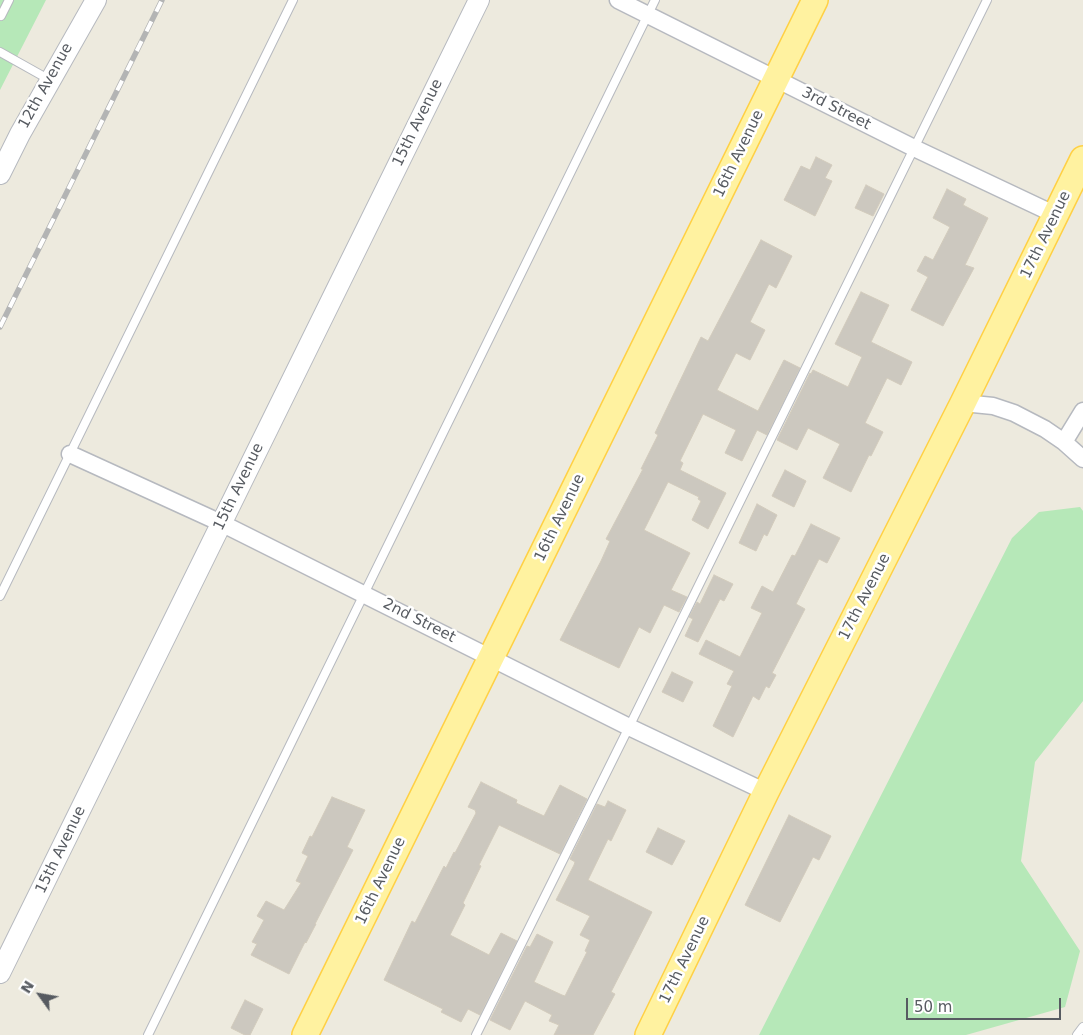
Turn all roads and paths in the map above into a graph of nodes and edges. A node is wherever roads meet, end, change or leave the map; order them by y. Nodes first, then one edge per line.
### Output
1 (9, 0) edge
2 (96, 0) edge
3 (293, 0) edge
4 (479, 0) edge
5 (618, 0) edge
6 (815, 0) edge
7 (987, 0) edge
8 (652, 7) edge
9 (0, 17) edge
10 (0, 52) edge
11 (776, 79) junction
12 (50, 80) junction
13 (914, 148) junction
14 (1083, 159) edge
15 (0, 174) edge
16 (1056, 215) junction
17 (963, 403) junction
18 (1083, 410) edge
19 (1064, 442) junction
20 (70, 454) junction
21 (1083, 459) edge
22 (221, 524) junction
23 (363, 593) junction
24 (0, 596) edge
25 (491, 657) junction
26 (629, 727) junction
27 (766, 792) junction
28 (0, 973) edge
29 (1083, 1027) edge
30 (148, 1035) edge
31 (305, 1035) edge
32 (476, 1035) edge
33 (648, 1035) edge
34 (1077, 1035) edge

1 - 9 lane
2 - 12 street, 12th Avenue
3 - 20 lane
4 - 22 street, 15th Avenue
5 - 8 street, 3rd Street
6 - 11 main road, 16th Avenue
7 - 13 lane
8 - 11 street, 3rd Street
8 - 23 lane
10 - 12 lane
11 - 13 street, 3rd Street
11 - 25 main road, 16th Avenue
12 - 15 street, 12th Avenue
13 - 16 street, 3rd Street
13 - 26 lane
14 - 16 main road, 17th Avenue
16 - 17 main road, 17th Avenue
17 - 19 street
17 - 27 main road, 17th Avenue
18 - 19 street
19 - 21 street
20 - 22 street, 2nd Street
20 - 24 lane
22 - 23 street, 2nd Street
22 - 28 street, 15th Avenue
23 - 25 street, 2nd Street
23 - 30 lane
25 - 26 street, 2nd Street
25 - 31 main road, 16th Avenue
26 - 27 street, 2nd Street
26 - 32 lane
27 - 33 main road, 17th Avenue
29 - 34 lane

